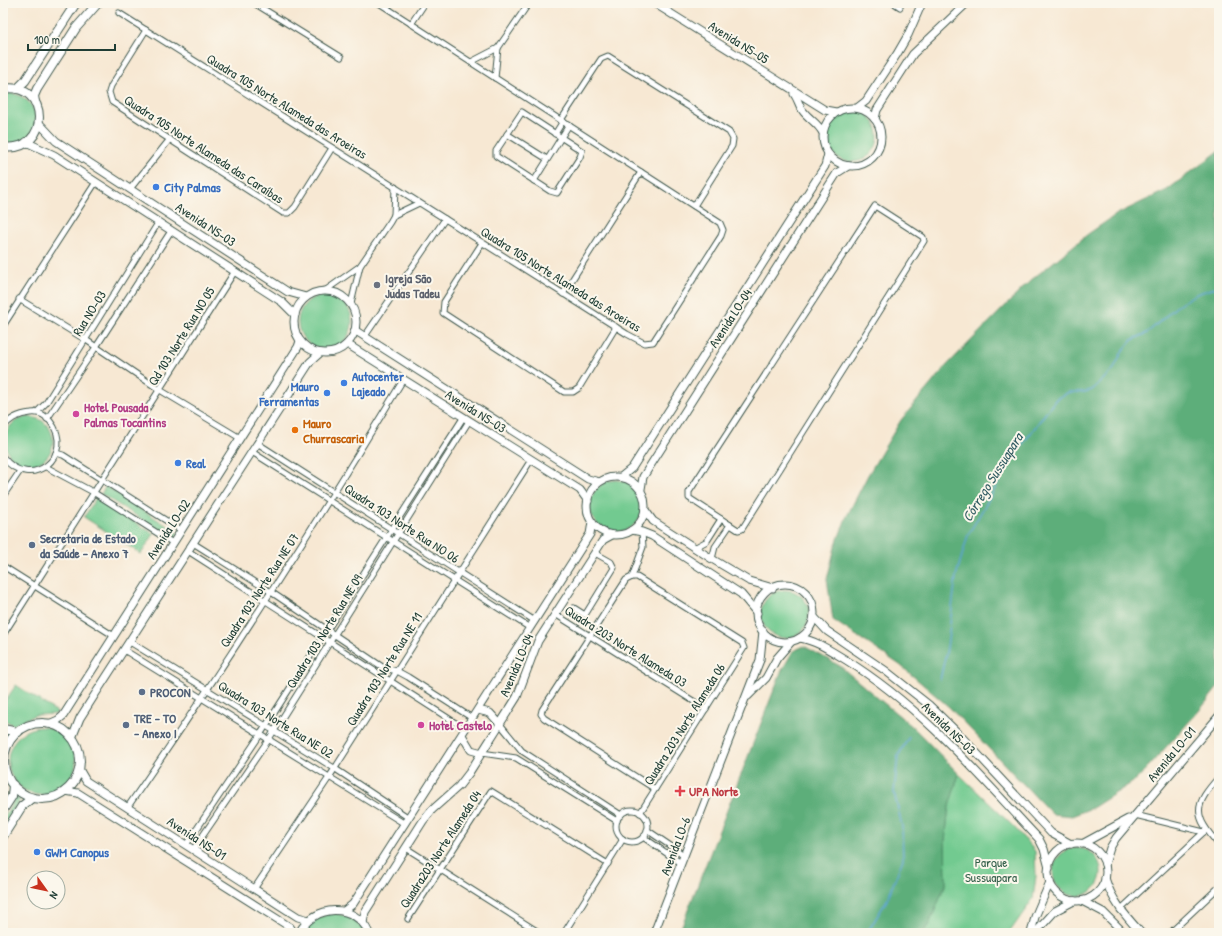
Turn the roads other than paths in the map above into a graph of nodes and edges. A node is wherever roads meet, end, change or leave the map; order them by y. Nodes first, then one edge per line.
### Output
1 (76, 3) edge
2 (98, 3) edge
3 (254, 3) edge
4 (379, 3) edge
5 (425, 3) edge
6 (529, 3) edge
7 (654, 3) edge
8 (894, 3) edge
9 (922, 3) edge
10 (967, 3) edge
11 (900, 7) dead end
12 (119, 13) dead end
13 (411, 24) junction
14 (146, 30) junction
15 (498, 48) junction
16 (341, 57) dead end
17 (471, 62) junction
18 (495, 78) junction
19 (3, 89) edge
20 (17, 89) junction
21 (790, 89) junction
22 (35, 102) junction
23 (857, 108) junction
24 (836, 112) junction
25 (875, 119) junction
26 (562, 120) junction
27 (39, 123) junction
28 (569, 125) junction
29 (823, 133) junction
30 (507, 134) junction
31 (555, 134) junction
32 (560, 137) junction
33 (170, 139) junction
34 (26, 142) junction
35 (4, 148) edge
36 (332, 148) junction
37 (828, 154) junction
38 (547, 159) junction
39 (848, 166) junction
40 (642, 172) junction
41 (534, 181) junction
42 (96, 182) junction
43 (394, 187) junction
44 (130, 189) junction
45 (419, 203) junction
46 (694, 206) junction
47 (394, 215) junction
48 (445, 219) junction
49 (158, 223) junction
50 (170, 230) junction
51 (482, 243) junction
52 (360, 266) junction
53 (235, 271) junction
54 (326, 290) junction
55 (563, 294) junction
56 (306, 297) junction
57 (19, 299) junction
58 (351, 304) junction
59 (295, 315) junction
60 (3, 326) edge
61 (616, 327) junction
62 (356, 330) junction
63 (365, 336) junction
64 (86, 340) junction
65 (300, 341) junction
66 (347, 344) junction
67 (96, 347) junction
68 (320, 353) junction
69 (404, 380) junction
70 (160, 390) junction
71 (37, 412) junction
72 (48, 419) junction
73 (466, 420) junction
74 (5, 422) edge
75 (3, 428) edge
76 (240, 438) junction
77 (257, 443) junction
78 (252, 452) junction
79 (56, 453) junction
80 (531, 460) junction
81 (4, 461) edge
82 (46, 467) junction
83 (20, 471) junction
84 (621, 477) junction
85 (101, 479) junction
86 (599, 482) junction
87 (641, 489) junction
88 (93, 492) junction
89 (335, 493) junction
90 (3, 496) edge
91 (330, 501) junction
92 (588, 501) junction
93 (645, 510) junction
94 (721, 519) junction
95 (592, 522) junction
96 (730, 525) junction
97 (181, 530) junction
98 (391, 530) junction
99 (632, 530) junction
100 (642, 532) junction
101 (398, 534) junction
102 (612, 535) junction
103 (387, 537) junction
104 (394, 541) junction
105 (173, 543) junction
106 (193, 543) junction
107 (694, 548) junction
108 (188, 551) junction
109 (594, 553) junction
110 (712, 559) junction
111 (3, 566) edge
112 (459, 573) junction
113 (632, 577) junction
114 (454, 581) junction
115 (34, 585) junction
116 (773, 588) junction
117 (271, 592) junction
118 (266, 601) junction
119 (574, 608) dead end
120 (757, 613) junction
121 (555, 614) junction
122 (814, 617) junction
123 (535, 621) junction
124 (530, 628) junction
125 (328, 630) junction
126 (763, 631) junction
127 (3, 635) edge
128 (334, 635) junction
129 (590, 635) junction
130 (114, 636) junction
131 (323, 638) junction
132 (800, 638) junction
133 (130, 642) junction
134 (329, 642) junction
135 (790, 642) junction
136 (124, 650) junction
137 (397, 671) junction
138 (390, 681) junction
139 (208, 690) junction
140 (203, 699) junction
141 (744, 700) junction
142 (706, 709) junction
143 (478, 710) junction
144 (1219, 716) edge
145 (472, 718) junction
146 (49, 724) junction
147 (500, 724) junction
148 (265, 727) junction
149 (3, 729) edge
150 (273, 731) junction
151 (18, 732) junction
152 (463, 732) junction
153 (260, 735) junction
154 (72, 738) junction
155 (269, 739) junction
156 (4, 750) edge
157 (482, 753) junction
158 (334, 768) junction
159 (79, 769) junction
160 (330, 776) junction
161 (1219, 777) edge
162 (13, 786) junction
163 (655, 789) junction
164 (65, 791) junction
165 (32, 798) junction
166 (1141, 807) junction
167 (127, 808) junction
168 (3, 810) edge
169 (640, 812) junction
170 (621, 814) junction
171 (1135, 815) junction
172 (407, 821) junction
173 (617, 821) junction
174 (647, 830) junction
175 (1205, 831) junction
176 (3, 836) edge
177 (642, 837) junction
178 (623, 839) junction
179 (1071, 844) junction
180 (1082, 844) junction
181 (1219, 845) edge
182 (186, 846) junction
183 (406, 848) junction
184 (193, 850) junction
185 (684, 854) junction
186 (681, 863) junction
187 (608, 864) junction
188 (1105, 864) junction
189 (1049, 868) junction
190 (440, 869) junction
191 (1105, 878) junction
192 (1050, 882) junction
193 (1219, 887) edge
194 (254, 889) junction
195 (1081, 900) junction
196 (1074, 901) junction
197 (1120, 910) junction
198 (344, 911) junction
199 (408, 919) dead end
200 (309, 920) junction
201 (363, 923) junction
202 (294, 933) edge
203 (299, 933) edge
204 (369, 933) edge
205 (540, 933) edge
206 (564, 933) edge
207 (654, 933) edge
208 (1031, 933) edge
209 (1035, 933) edge
210 (1124, 933) edge
211 (1141, 933) edge
212 (1170, 933) edge

1 - 20 main road
2 - 22 main road
3 - 16 street
4 - 13 street, Quadra 105 Norte Alameda das Aroeiras
5 - 13 street
6 - 15 street
7 - 21 street, Avenida NS-05
8 - 11 street
9 - 23 street
10 - 25 street
12 - 14 street, Quadra 105 Norte Alameda das Aroeiras
13 - 17 street, Quadra 105 Norte Alameda das Aroeiras
14 - 33 street, Quadra 105 Norte Alameda das Caraíbas
14 - 36 street, Quadra 105 Norte Alameda das Aroeiras
15 - 17 street
15 - 18 street
17 - 18 street, Quadra 105 Norte Alameda das Aroeiras
18 - 26 street, Quadra 105 Norte Alameda das Aroeiras
19 - 20 main road
20 - 22 main road
21 - 24 street, Avenida NS-05
21 - 29 street, Avenida NS-05
22 - 27 main road
23 - 24 street
23 - 25 street
24 - 29 street
25 - 39 street
26 - 28 street, Quadra 105 Norte Alameda das Aroeiras
26 - 31 street
26 - 46 street
27 - 34 main road
27 - 44 street, Avenida NS-03
28 - 32 street
28 - 40 street, Quadra 105 Norte Alameda das Aroeiras
29 - 37 street, Avenida NS-05
30 - 31 street
30 - 38 street
30 - 41 street
31 - 32 street
32 - 38 street
32 - 41 street
33 - 36 street, Quadra 105 Norte Alameda das Caraíbas
33 - 44 street
34 - 35 main road
34 - 42 street, Avenida NS-03
36 - 43 street, Quadra 105 Norte Alameda das Aroeiras
37 - 39 street
37 - 84 street, Avenida LO-04
38 - 41 street
39 - 87 street, Avenida LO-04
40 - 46 street, Quadra 105 Norte Alameda das Aroeiras
40 - 55 street
42 - 49 street, Avenida NS-03
42 - 57 street
43 - 45 street, Quadra 105 Norte Alameda das Aroeiras
43 - 47 street
44 - 56 street, Avenida NS-03
45 - 47 street
45 - 48 street, Quadra 105 Norte Alameda das Aroeiras
46 - 61 street, Quadra 105 Norte Alameda das Aroeiras
47 - 52 street
48 - 51 street, Quadra 105 Norte Alameda das Aroeiras
48 - 63 street
49 - 50 street, Avenida NS-03
49 - 64 street, Rua NO-03
50 - 53 street, Avenida NS-03
50 - 67 street
51 - 55 street, Quadra 105 Norte Alameda das Aroeiras
51 - 61 street
52 - 54 street
52 - 58 street
53 - 59 street, Avenida NS-03
53 - 70 street, Qd 103 Norte Rua NO 05
54 - 56 street
54 - 58 street
55 - 61 street, Quadra 105 Norte Alameda das Aroeiras
56 - 59 street
57 - 60 street
57 - 64 street
58 - 62 street
59 - 65 street
62 - 63 street, Avenida NS-03
62 - 66 street
63 - 86 street, Avenida NS-03
64 - 67 street
64 - 71 street, Rua NO-03
65 - 68 street
65 - 76 street, Avenida LO-02
66 - 68 street
66 - 69 street, Avenida NS-03
67 - 70 street
67 - 72 street
68 - 77 street
69 - 73 street, Avenida NS-03
69 - 89 street, Quadra 103 Norte Rua NE 07
70 - 76 street
70 - 85 street, Qd 103 Norte Rua NO 05
71 - 72 street
71 - 74 street
72 - 79 street
73 - 80 street, Avenida NS-03
73 - 98 street, Quadra 103 Norte Rua NE 09
73 - 101 street, Quadra 103 Norte Rua NE 09
74 - 75 street
76 - 97 street, Avenida LO-02
77 - 78 street
77 - 89 street, Quadra 103 Norte Rua NO 06
78 - 91 street, Quadra 103 Norte Rua NO 06
78 - 106 street
79 - 82 street
79 - 85 street
80 - 92 street, Avenida NS-03
80 - 112 street, Quadra 103 Norte Rua NE 11
81 - 83 street
82 - 83 street
82 - 88 street
83 - 90 street
84 - 86 street
84 - 87 street
85 - 88 street, Qd 103 Norte Rua NO 05
85 - 97 street
86 - 92 street
87 - 93 street
88 - 105 street
88 - 115 street, Qd 103 Norte Rua NO 05
89 - 91 street, Quadra 103 Norte Rua NE 07
89 - 98 street, Quadra 103 Norte Rua NO 06
91 - 103 street, Quadra 103 Norte Rua NO 06
91 - 117 street, Quadra 103 Norte Rua NE 07
92 - 95 street
93 - 99 street
93 - 107 street, Avenida NS-03
94 - 96 street
94 - 96 street
94 - 107 street
95 - 102 street
95 - 123 street, Avenida LO-04
96 - 110 street
97 - 105 street, Avenida LO-02
98 - 101 street, Quadra 103 Norte Rua NO 06
98 - 103 street, Quadra 103 Norte Rua NE 09
99 - 100 street
99 - 102 street
100 - 113 street
100 - 120 street
101 - 104 street, Quadra 103 Norte Rua NE 09
101 - 112 street, Quadra 103 Norte Rua NO 06
102 - 109 street, Avenida LO-04
103 - 104 street, Quadra 103 Norte Rua NO 06
103 - 125 street, Quadra 103 Norte Rua NE 09
104 - 114 street, Quadra 103 Norte Rua NO 06
104 - 128 street, Quadra 103 Norte Rua NE 09
105 - 130 street, Avenida LO-02
106 - 108 street
106 - 117 street
107 - 110 street, Avenida NS-03
108 - 118 street
108 - 133 street
109 - 119 street
109 - 121 street, Avenida LO-04
110 - 116 street, Avenida NS-03
111 - 115 street
112 - 114 street, Quadra 103 Norte Rua NE 11
112 - 123 street, Quadra 103 Norte Rua NO 06
113 - 129 street
113 - 142 street, Quadra 203 Norte Alameda 06
114 - 124 street, Quadra 103 Norte Rua NO 06
114 - 137 street, Quadra 103 Norte Rua NE 11
115 - 127 street, Qd 103 Norte Rua NO 05
115 - 130 street
116 - 120 street
116 - 122 street, Avenida NS-03
117 - 118 street, Quadra 103 Norte Rua NE 07
117 - 125 street
118 - 131 street
118 - 139 street, Quadra 103 Norte Rua NE 07
120 - 126 street
121 - 129 street, Quadra 203 Norte Alameda 03
121 - 147 street, Avenida LO-04
122 - 132 street
122 - 179 street, Avenida NS-03
123 - 124 street, Avenida LO-04
124 - 143 street, Avenida LO-04
125 - 128 street
125 - 131 street, Quadra 103 Norte Rua NE 09
126 - 135 street
126 - 141 street, Avenida LO-6
128 - 134 street, Quadra 103 Norte Rua NE 09
128 - 137 street
129 - 142 street, Quadra 203 Norte Alameda 03
129 - 163 street
130 - 146 street, Avenida LO-02
131 - 134 street
131 - 148 street, Quadra 103 Norte Rua NE 09
132 - 135 street
132 - 189 street, Avenida NS-03
133 - 136 street
133 - 139 street, Quadra 103 Norte Rua NE 02
134 - 138 street
134 - 150 street, Quadra 103 Norte Rua NE 09
135 - 141 street
136 - 140 street, Quadra 103 Norte Rua NE 02
136 - 154 street
137 - 138 street, Quadra 103 Norte Rua NE 11
137 - 145 street
138 - 152 street
138 - 158 street, Quadra 103 Norte Rua NE 11
139 - 140 street, Quadra 103 Norte Rua NE 07
139 - 148 street, Quadra 103 Norte Rua NE 02
140 - 153 street, Quadra 103 Norte Rua NE 02
140 - 167 street, Quadra 103 Norte Rua NE 07
141 - 185 street, Avenida LO-6
142 - 163 street, Quadra 203 Norte Alameda 06
143 - 145 street, Avenida LO-04
143 - 147 street
144 - 166 street, Avenida LO-01
145 - 152 street, Avenida LO-04
146 - 151 main road
146 - 154 main road
147 - 157 street, Avenida LO-04
147 - 170 street
148 - 150 street, Quadra 103 Norte Rua NE 02
148 - 153 street, Quadra 103 Norte Rua NE 09
149 - 151 main road
150 - 155 street, Quadra 103 Norte Rua NE 09
150 - 158 street, Quadra 103 Norte Rua NE 02
151 - 156 main road
152 - 157 street
152 - 172 street, Avenida LO-04
153 - 155 street, Quadra 103 Norte Rua NE 02
153 - 182 street, Quadra 103 Norte Rua NE 09
154 - 159 main road
155 - 160 street, Quadra 103 Norte Rua NE 02
155 - 184 street, Quadra 103 Norte Rua NE 09
156 - 162 main road
157 - 173 street
157 - 183 street, Avenida LO-04
158 - 160 street, Quadra 103 Norte Rua NE 11
158 - 172 street, Quadra 103 Norte Rua NE 02
159 - 164 main road
159 - 167 street, Avenida NS-01
160 - 172 street, Quadra 103 Norte Rua NE 02
160 - 194 street, Quadra 103 Norte Rua NE 11
161 - 175 street
162 - 165 main road
162 - 168 main road
163 - 169 street, Quadra 203 Norte Alameda 06
164 - 165 main road
164 - 202 street, Avenida NS-01
165 - 176 main road
166 - 171 street, Avenida LO-01
166 - 180 street, Avenida LO-01
167 - 182 street, Avenida NS-01
169 - 170 street
169 - 174 street
170 - 173 street
171 - 175 street
171 - 188 street, Avenida LO-01
172 - 198 street, Avenida LO-04
173 - 178 street
174 - 177 street
174 - 185 street
175 - 181 street
175 - 197 street
177 - 178 street
177 - 186 street
178 - 187 street
179 - 180 street, Avenida NS-03
179 - 189 street
180 - 188 street
182 - 184 street, Avenida NS-01
183 - 190 street
183 - 201 street, Avenida LO-04
184 - 194 street, Avenida NS-01
185 - 186 street, Avenida LO-6
186 - 207 street, Avenida LO-6
187 - 190 street, Quadra203 Norte Alameda 04
187 - 206 street
188 - 191 street
189 - 192 street, Avenida NS-03
190 - 199 street, Quadra203 Norte Alameda 04
190 - 205 street
191 - 195 street
191 - 197 street
192 - 196 street
192 - 208 street
193 - 212 street
194 - 200 street, Avenida NS-01
195 - 196 street
195 - 210 street
196 - 209 street
197 - 211 street
198 - 200 street
198 - 201 street
200 - 203 street
201 - 204 street

